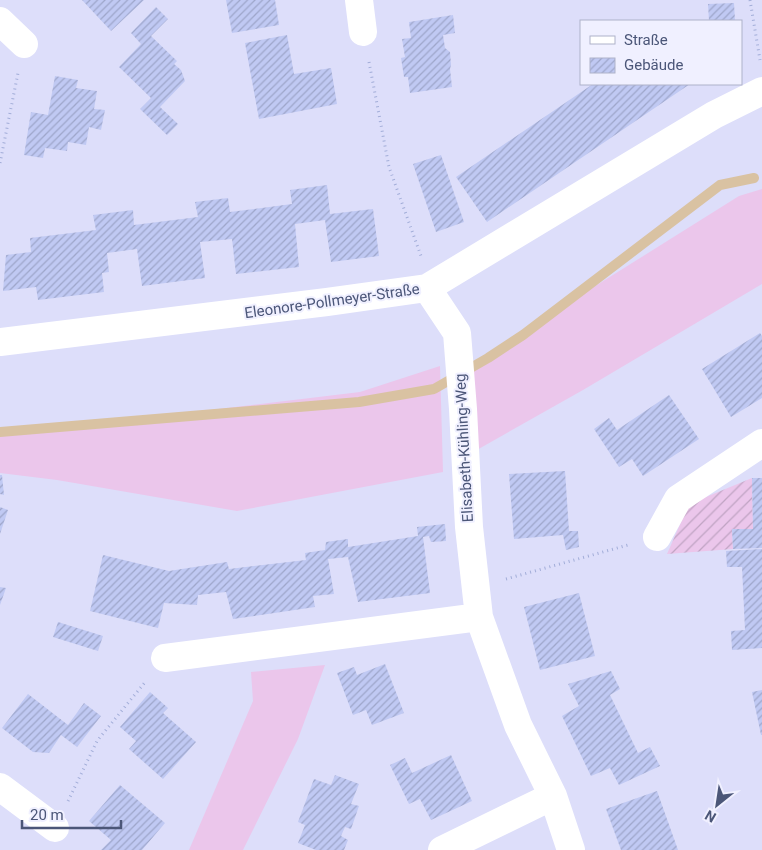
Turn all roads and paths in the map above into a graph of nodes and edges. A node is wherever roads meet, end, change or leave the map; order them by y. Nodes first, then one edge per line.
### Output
1 (359, 0) edge
2 (750, 0) edge
3 (0, 21) edge
4 (363, 32) joint
5 (24, 44) joint
6 (761, 79) edge
7 (0, 163) edge
8 (428, 288) junction
9 (0, 342) edge
10 (762, 443) edge
11 (658, 537) joint
12 (479, 617) junction
13 (165, 658) joint
14 (0, 787) edge
15 (553, 796) junction
16 (55, 828) joint
17 (442, 850) edge
18 (571, 850) edge

1 - 4 street
2 - 6 path
3 - 5 street
4 - 8 path
5 - 7 path
6 - 8 street, Eleonore-Pollmeyer-Straße
8 - 9 street, Eleonore-Pollmeyer-Straße
8 - 12 street, Elisabeth-Kühling-Weg
10 - 11 street
11 - 12 path
12 - 13 street
12 - 15 street, Elisabeth-Kühling-Weg
13 - 16 path
14 - 16 street
15 - 17 street
15 - 18 street, Elisabeth-Kühling-Weg

